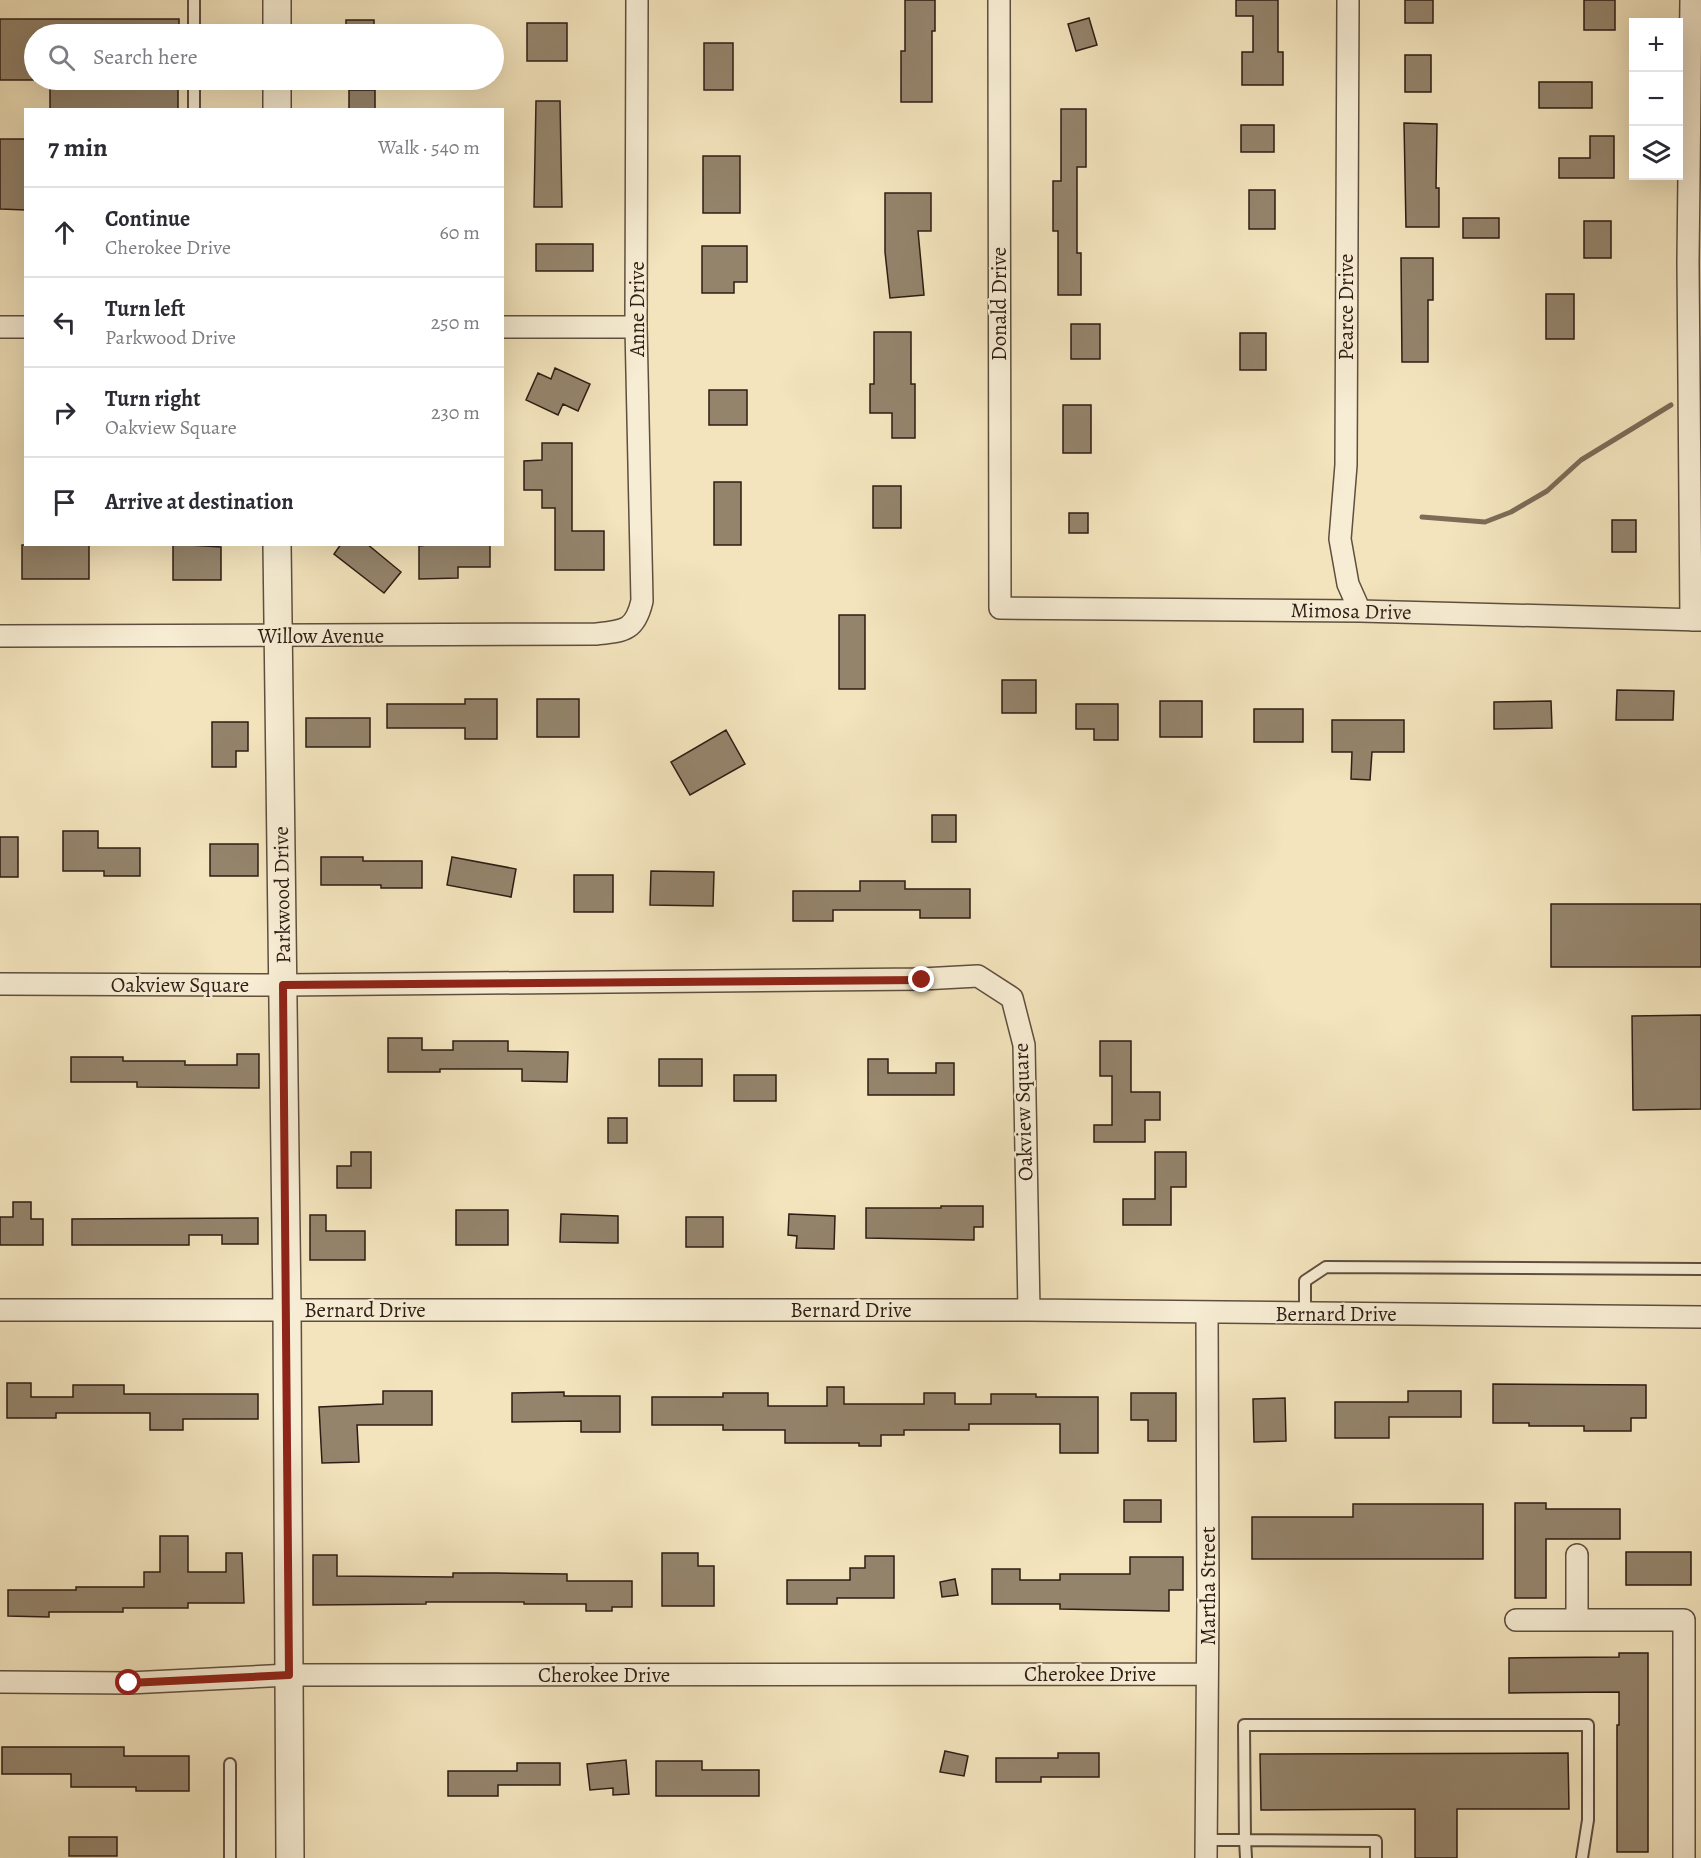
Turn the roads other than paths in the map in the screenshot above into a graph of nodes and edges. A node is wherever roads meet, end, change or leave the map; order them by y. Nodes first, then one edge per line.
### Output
1 (194, 0) edge
2 (277, 0) edge
3 (637, 0) edge
4 (999, 0) edge
5 (1348, 0) edge
6 (1691, 0) edge
7 (194, 24) edge
8 (277, 24) edge
9 (194, 90) edge
10 (277, 90) edge
11 (194, 108) edge
12 (277, 108) edge
13 (0, 327) edge
14 (24, 327) edge
15 (504, 327) edge
16 (636, 327) junction
17 (277, 546) edge
18 (1000, 608) joint
19 (1360, 611) junction
20 (638, 618) joint
21 (1696, 620) edge
22 (0, 636) edge
23 (277, 636) junction
24 (0, 984) edge
25 (283, 985) junction
26 (1701, 1269) edge
27 (0, 1310) edge
28 (287, 1310) junction
29 (1029, 1310) junction
30 (1207, 1314) junction
31 (1305, 1314) junction
32 (1701, 1317) edge
33 (1577, 1555) dead end
34 (1516, 1620) dead end
35 (1577, 1620) junction
36 (1693, 1620) edge
37 (1207, 1674) junction
38 (289, 1675) junction
39 (0, 1682) edge
40 (230, 1764) dead end
41 (1245, 1840) junction
42 (1206, 1849) edge
43 (230, 1858) edge
44 (290, 1858) edge
45 (1246, 1858) edge
46 (1376, 1858) edge
47 (1582, 1858) edge
48 (1684, 1858) edge

1 - 7 lane
2 - 8 street
3 - 16 street, Anne Drive
4 - 18 street, Donald Drive
5 - 19 street, Pearce Drive
6 - 21 street
9 - 11 lane
10 - 12 street
13 - 14 street
15 - 16 street
16 - 20 street, Anne Drive
17 - 23 street, Parkwood Drive
18 - 19 street, Mimosa Drive
19 - 21 street, Mimosa Drive
20 - 23 street, Willow Avenue
22 - 23 street, Willow Avenue
23 - 25 street, Parkwood Drive
24 - 25 street, Oakview Square
25 - 28 street, Parkwood Drive
25 - 29 street, Oakview Square
26 - 31 lane
27 - 28 street, Bernard Drive
28 - 29 street, Bernard Drive
28 - 38 street, Parkwood Drive
29 - 30 street, Bernard Drive
30 - 31 street, Bernard Drive
30 - 37 street, Martha Street
31 - 32 street, Bernard Drive
33 - 35 street
34 - 35 street
35 - 36 street
36 - 48 street
37 - 38 street, Cherokee Drive
37 - 42 street, Martha Street
38 - 39 street, Cherokee Drive
38 - 44 street, Parkwood Drive
40 - 43 lane
41 - 42 lane
41 - 45 lane
41 - 46 lane
41 - 47 lane

